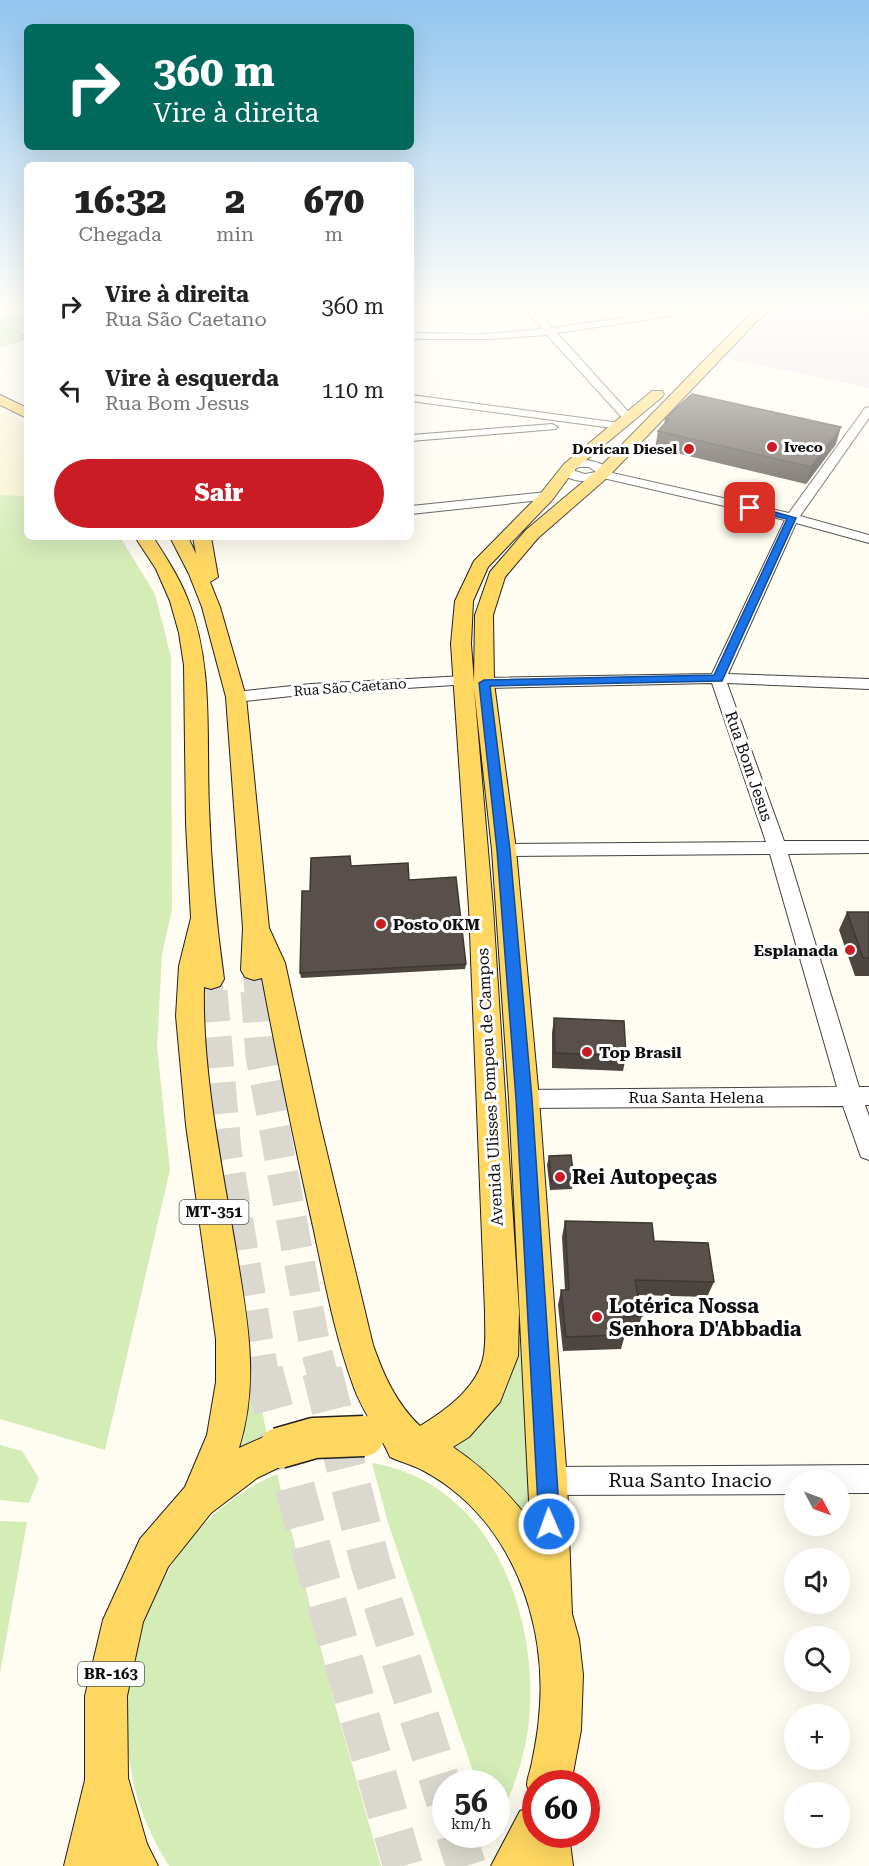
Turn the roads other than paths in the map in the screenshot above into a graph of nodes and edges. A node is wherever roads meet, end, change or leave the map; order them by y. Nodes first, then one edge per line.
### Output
1 (601, 393) edge
2 (657, 393) edge
3 (681, 393) edge
4 (414, 398) edge
5 (0, 399) edge
6 (869, 410) edge
7 (24, 412) edge
8 (625, 423) junction
9 (588, 424) junction
10 (414, 438) edge
11 (568, 467) junction
12 (602, 474) junction
13 (547, 496) junction
14 (414, 510) edge
15 (792, 518) junction
16 (869, 539) edge
17 (146, 540) edge
18 (181, 540) edge
19 (203, 540) edge
20 (221, 639) junction
21 (718, 678) junction
22 (474, 682) junction
23 (869, 684) edge
24 (236, 697) junction
25 (777, 846) junction
26 (869, 847) edge
27 (504, 850) junction
28 (203, 919) junction
29 (256, 928) junction
30 (254, 970) tunnel mouth
31 (211, 979) tunnel mouth
32 (860, 1096) edge
33 (524, 1099) junction
34 (869, 1150) edge
35 (417, 1448) junction
36 (869, 1479) edge
37 (548, 1481) junction
38 (198, 1500) junction
39 (553, 1611) junction
40 (552, 1770) edge
41 (106, 1778) junction
42 (524, 1848) edge
43 (548, 1848) edge
44 (87, 1866) edge
45 (135, 1866) edge
46 (514, 1866) edge
47 (550, 1866) edge

1 - 8 street
2 - 8 main road, Avenida Ulisses Pompeu de Campos
3 - 12 main road, Avenida Ulisses Pompeu de Campos
4 - 9 street
5 - 7 main road
6 - 15 street
8 - 9 street
8 - 11 main road, Avenida Ulisses Pompeu de Campos
9 - 10 street
11 - 12 street
11 - 13 main road, Avenida Ulisses Pompeu de Campos
12 - 15 street
12 - 22 main road, Avenida Ulisses Pompeu de Campos
13 - 14 street
13 - 22 main road, Avenida Ulisses Pompeu de Campos
15 - 16 street
15 - 21 street
17 - 28 main road, MT-351
18 - 20 main road
19 - 20 main road
20 - 24 main road
21 - 22 street, Rua São Caetano
21 - 23 street, Rua São Caetano
21 - 25 street, Rua Bom Jesus
22 - 24 street, Rua São Caetano
22 - 27 main road, Avenida Ulisses Pompeu de Campos
22 - 35 main road, Avenida Ulisses Pompeu de Campos
24 - 29 main road
25 - 26 street
25 - 27 street
25 - 32 street, Rua Bom Jesus
27 - 33 main road, Avenida Ulisses Pompeu de Campos
28 - 31 main road
28 - 38 main road, MT-351
29 - 30 main road
29 - 35 main road
32 - 33 street, Rua Santa Helena
32 - 34 street, Rua Bom Jesus
33 - 37 main road, Avenida Ulisses Pompeu de Campos
35 - 38 main road, BR-163, bridge
35 - 39 main road
36 - 37 street, Rua Santo Inacio
37 - 39 main road, Avenida Ulisses Pompeu de Campos
38 - 41 main road, BR-163
39 - 40 main road
41 - 44 main road
41 - 45 main road, BR-163
42 - 46 main road
43 - 47 main road

